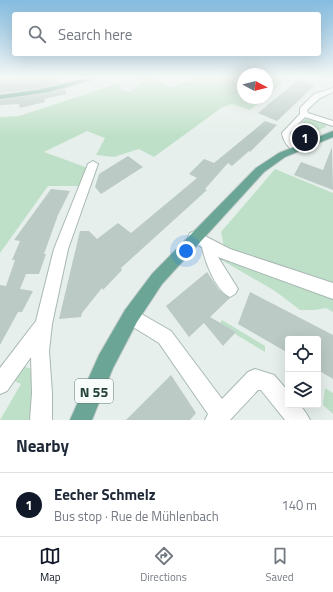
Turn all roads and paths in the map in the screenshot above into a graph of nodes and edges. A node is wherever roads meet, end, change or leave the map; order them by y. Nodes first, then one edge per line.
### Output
1 (316, 97) edge
2 (304, 114) junction
3 (333, 124) edge
4 (333, 134) edge
5 (296, 148) junction
6 (93, 164) dead end
7 (195, 237) junction
8 (208, 245) junction
9 (230, 289) dead end
10 (333, 291) edge
11 (131, 316) junction
12 (44, 324) junction
13 (0, 384) edge
14 (218, 417) edge
15 (41, 420) edge
16 (81, 420) edge
17 (299, 420) edge

1 - 2 street
2 - 3 street
2 - 5 street
4 - 5 main road, N 55
5 - 7 main road, N 55
6 - 12 street
7 - 8 street
7 - 11 main road, N 55
8 - 9 street
8 - 10 street
11 - 14 street
11 - 16 main road, N 55
12 - 13 street
12 - 15 street
14 - 17 street

